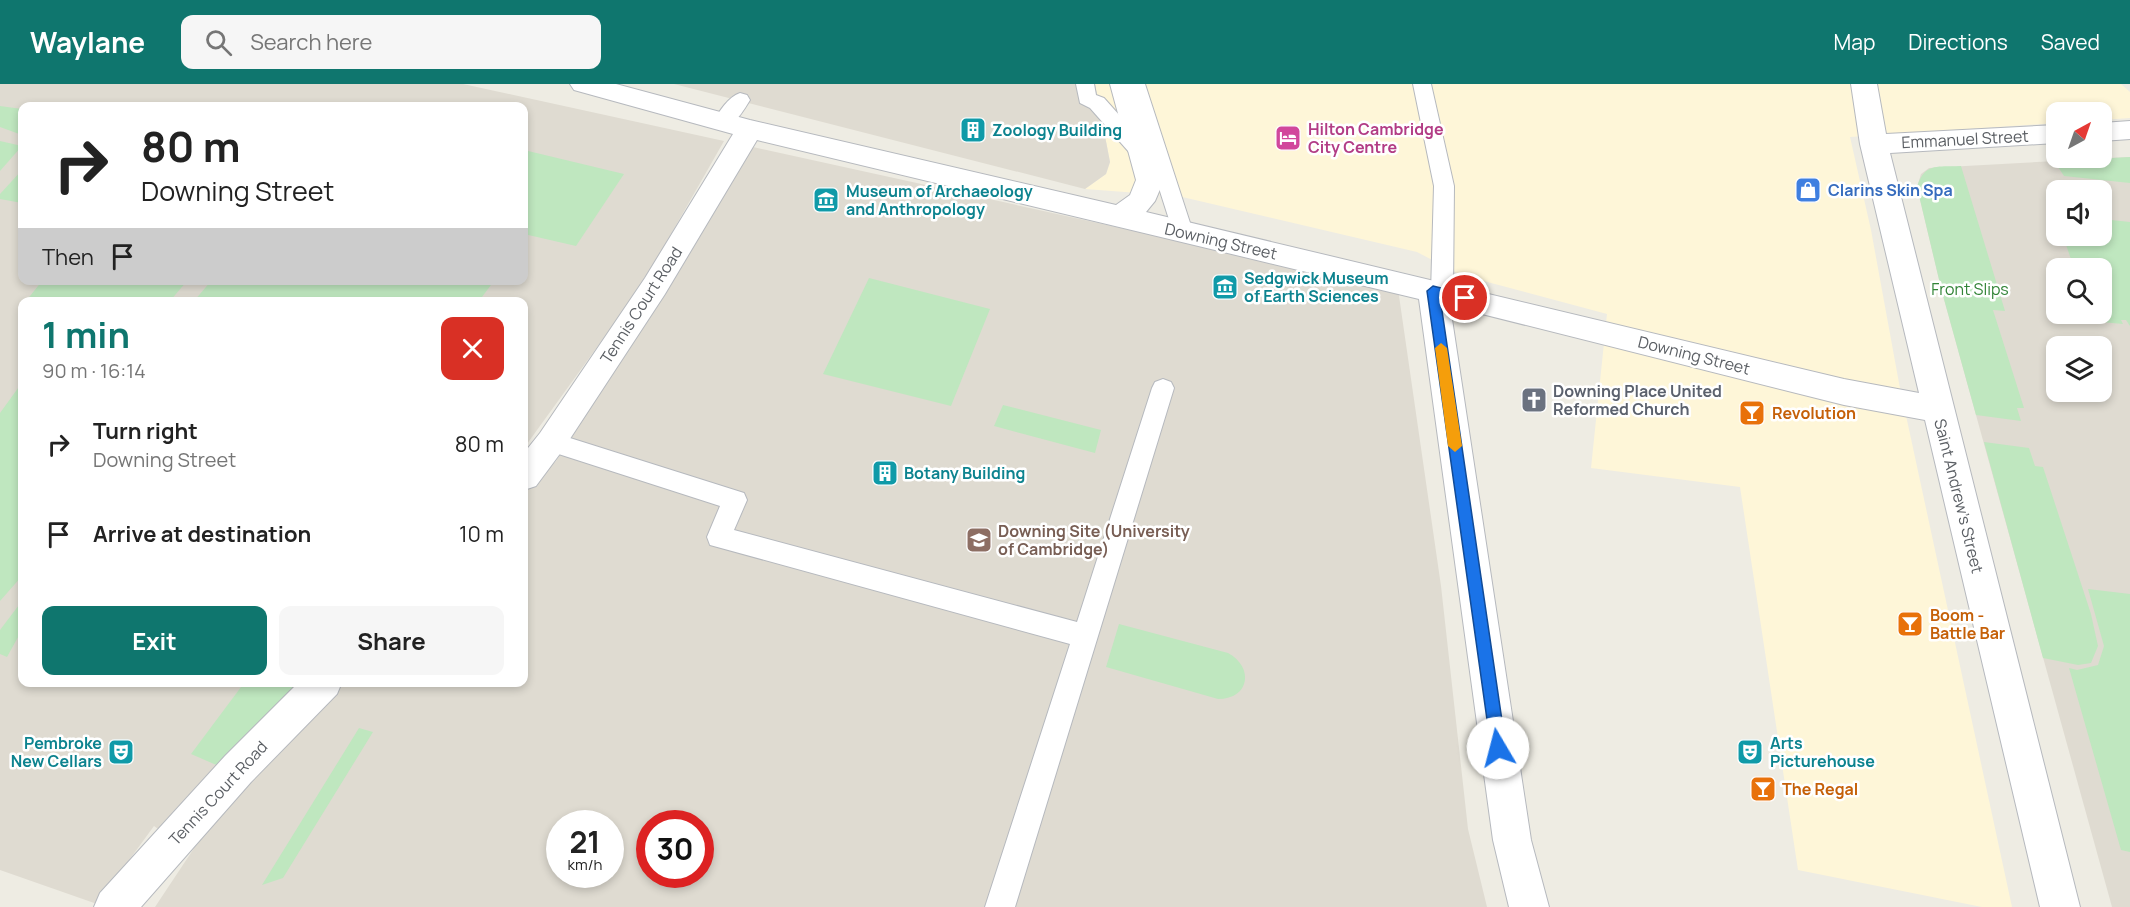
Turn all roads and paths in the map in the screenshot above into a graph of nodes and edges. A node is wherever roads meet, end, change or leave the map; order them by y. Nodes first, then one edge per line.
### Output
1 (583, 84) edge
2 (1085, 84) edge
3 (1123, 84) edge
4 (1136, 84) edge
5 (1422, 84) edge
6 (1864, 84) edge
7 (740, 100) dead end
8 (736, 126) junction
9 (2130, 130) edge
10 (2112, 131) edge
11 (2046, 135) edge
12 (1874, 144) junction
13 (1145, 157) junction
14 (1121, 217) junction
15 (1183, 232) junction
16 (1438, 292) junction
17 (1163, 388) dead end
18 (1938, 409) junction
19 (551, 442) junction
20 (528, 471) edge
21 (1085, 636) junction
22 (319, 687) edge
23 (114, 907) edge
24 (1000, 907) edge
25 (1529, 907) edge
26 (2060, 907) edge

1 - 8 street, Downing Street
2 - 13 lane
3 - 13 street
4 - 15 lane
5 - 16 lane
6 - 12 street, Saint Andrew's Street
7 - 8 lane
8 - 14 street, Downing Street
8 - 19 street, Tennis Court Road
9 - 10 street
11 - 12 street, Emmanuel Street
12 - 18 street, Saint Andrew's Street
13 - 14 street
14 - 15 street, Downing Street
15 - 16 street, Downing Street
16 - 18 street, Downing Street
16 - 25 street
17 - 21 lane
18 - 26 street, Saint Andrew's Street
19 - 20 street, Tennis Court Road
19 - 21 lane
21 - 24 lane
22 - 23 street, Tennis Court Road

